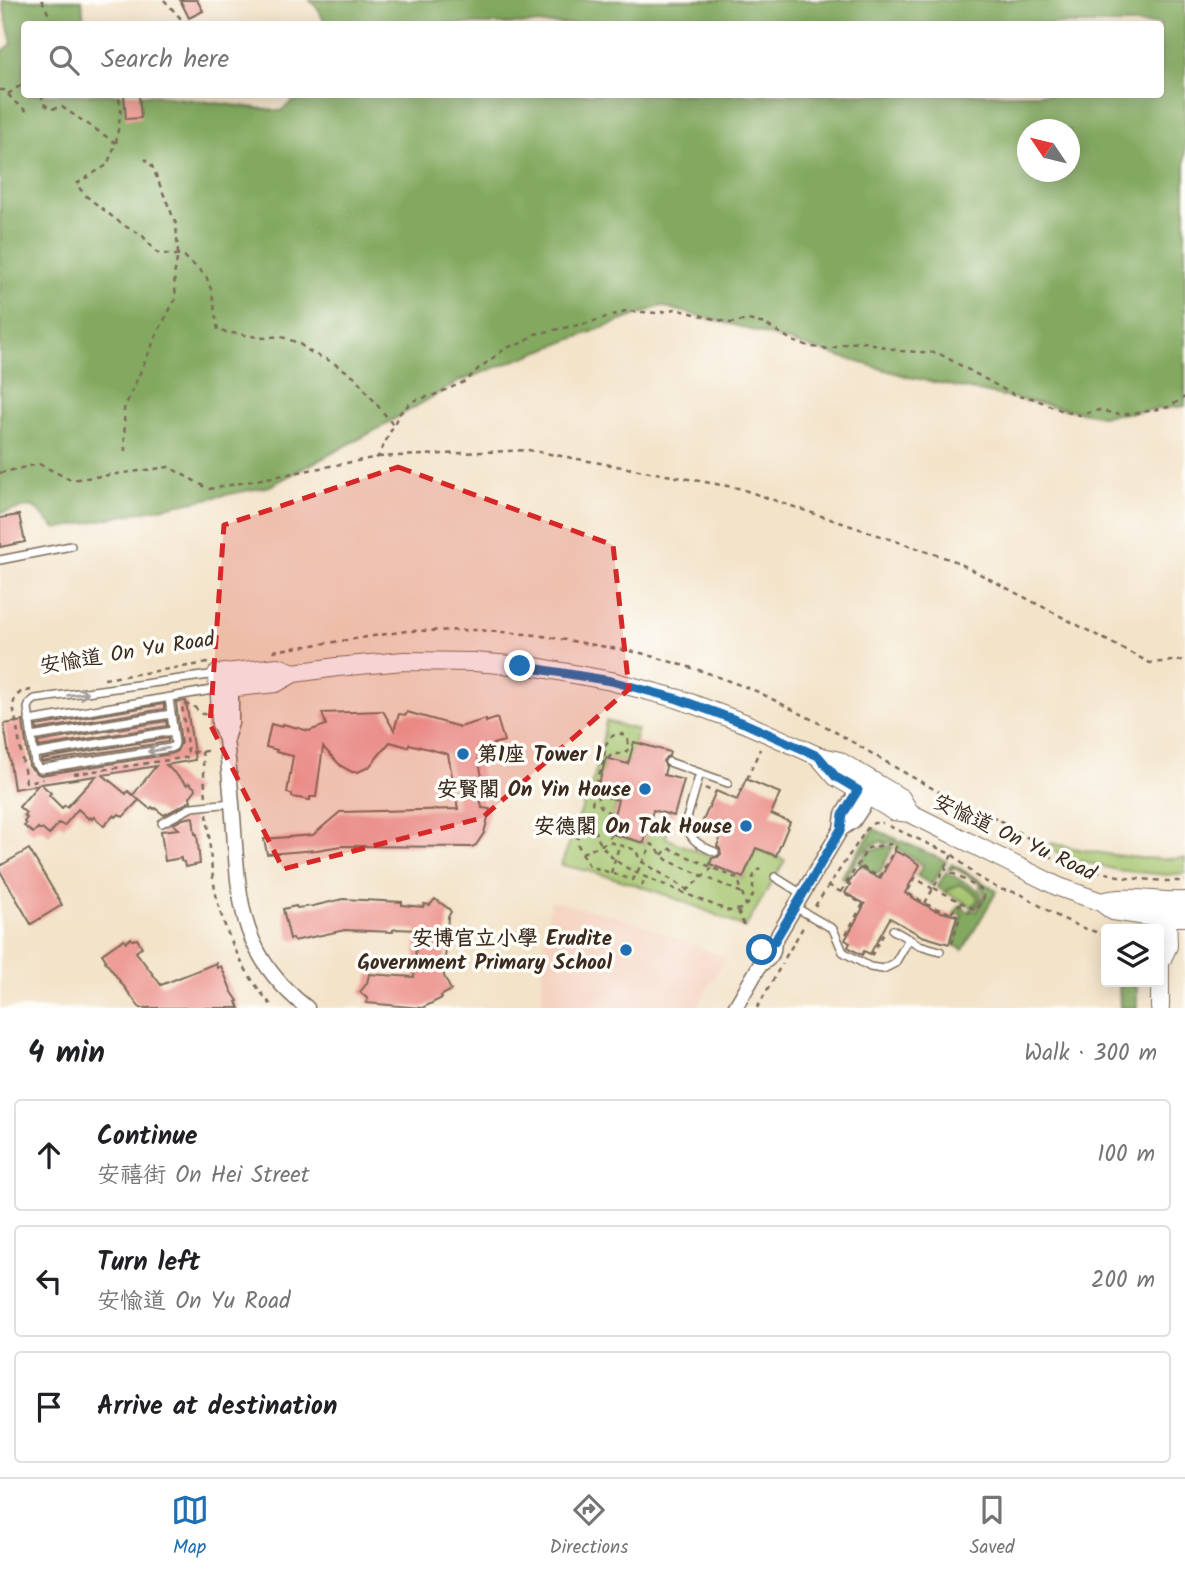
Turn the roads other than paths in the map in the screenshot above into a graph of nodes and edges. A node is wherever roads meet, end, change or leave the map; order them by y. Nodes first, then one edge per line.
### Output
1 (71, 546) dead end
2 (0, 560) edge
3 (219, 680) junction
4 (169, 698) junction
5 (171, 714) junction
6 (29, 721) junction
7 (173, 731) junction
8 (31, 737) junction
9 (34, 754) junction
10 (669, 762) dead end
11 (700, 773) junction
12 (728, 783) dead end
13 (868, 787) junction
14 (232, 803) junction
15 (162, 823) dead end
16 (715, 852) dead end
17 (775, 877) dead end
18 (799, 901) junction
19 (1166, 912) edge
20 (889, 931) road end
21 (909, 939) junction
22 (941, 947) road end
23 (1164, 953) edge
24 (1160, 987) edge
25 (307, 1008) edge
26 (735, 1008) edge
27 (1160, 1008) edge

1 - 2 lane
3 - 4 lane
6 -> 3 lane
3 - 13 street, 安愉道 On Yu Road
3 - 14 street
4 - 5 lane
4 - 6 lane
5 - 7 lane
5 - 8 lane
6 - 8 lane
7 - 9 lane
7 -> 9 lane
8 - 9 lane
10 - 11 lane
11 - 12 lane
11 - 16 lane
13 - 18 street
13 - 19 street, 安愉道 On Yu Road
14 - 15 lane
14 - 25 street
17 - 18 lane
18 - 21 lane
18 - 26 street
19 - 23 street
20 - 21 lane
21 - 22 lane
24 - 27 street

